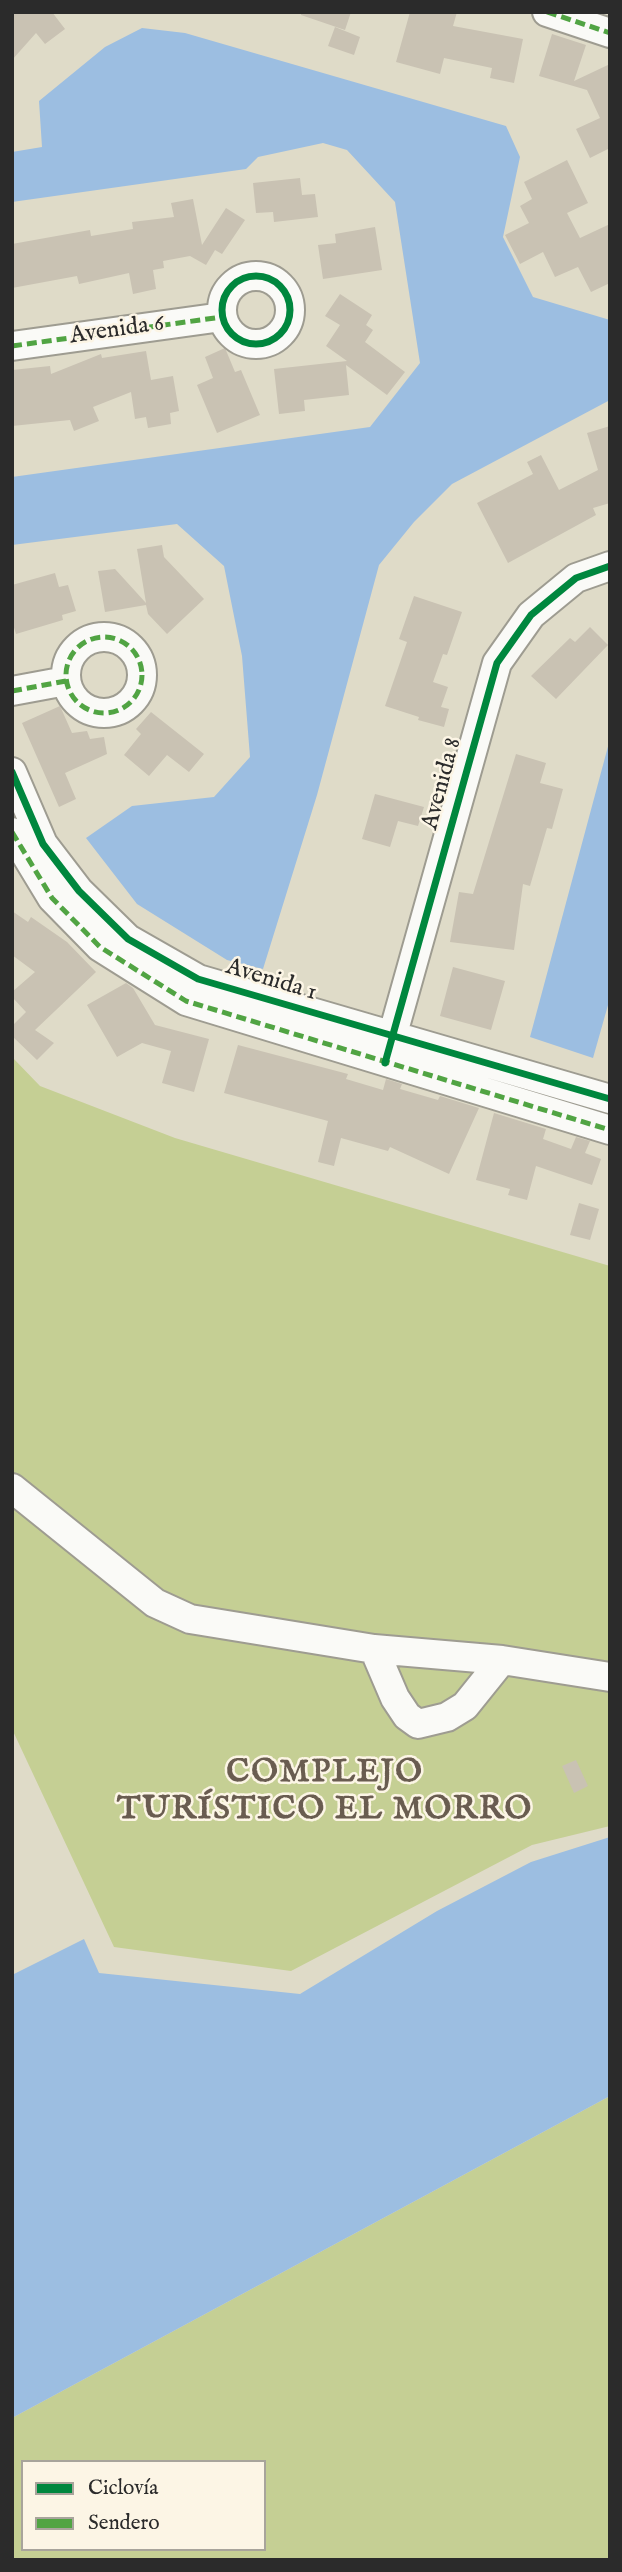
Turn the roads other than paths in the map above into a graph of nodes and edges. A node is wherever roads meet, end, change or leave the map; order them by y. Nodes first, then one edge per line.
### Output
1 (547, 12) edge
2 (610, 33) edge
3 (222, 317) dead end
4 (12, 346) edge
5 (610, 566) edge
6 (66, 681) dead end
7 (12, 691) edge
8 (12, 772) edge
9 (12, 832) edge
10 (137, 958) junction
11 (389, 1050) junction
12 (599, 1096) edge
13 (579, 1120) junction
14 (610, 1130) edge
15 (12, 1488) edge
16 (374, 1649) junction
17 (502, 1660) junction
18 (610, 1677) edge

1 - 2 street
3 - 4 street, Avenida 6
5 - 11 street, Avenida 8
6 - 7 street
8 - 10 street, Avenida 1
9 - 10 street, Avenida 1
10 - 11 street, Avenida 1
11 - 12 street, Avenida 1
11 - 13 street, Avenida 1
12 - 13 street
13 - 14 street, Avenida 1
15 - 16 street
16 - 17 street
16 - 17 street
17 - 18 street

